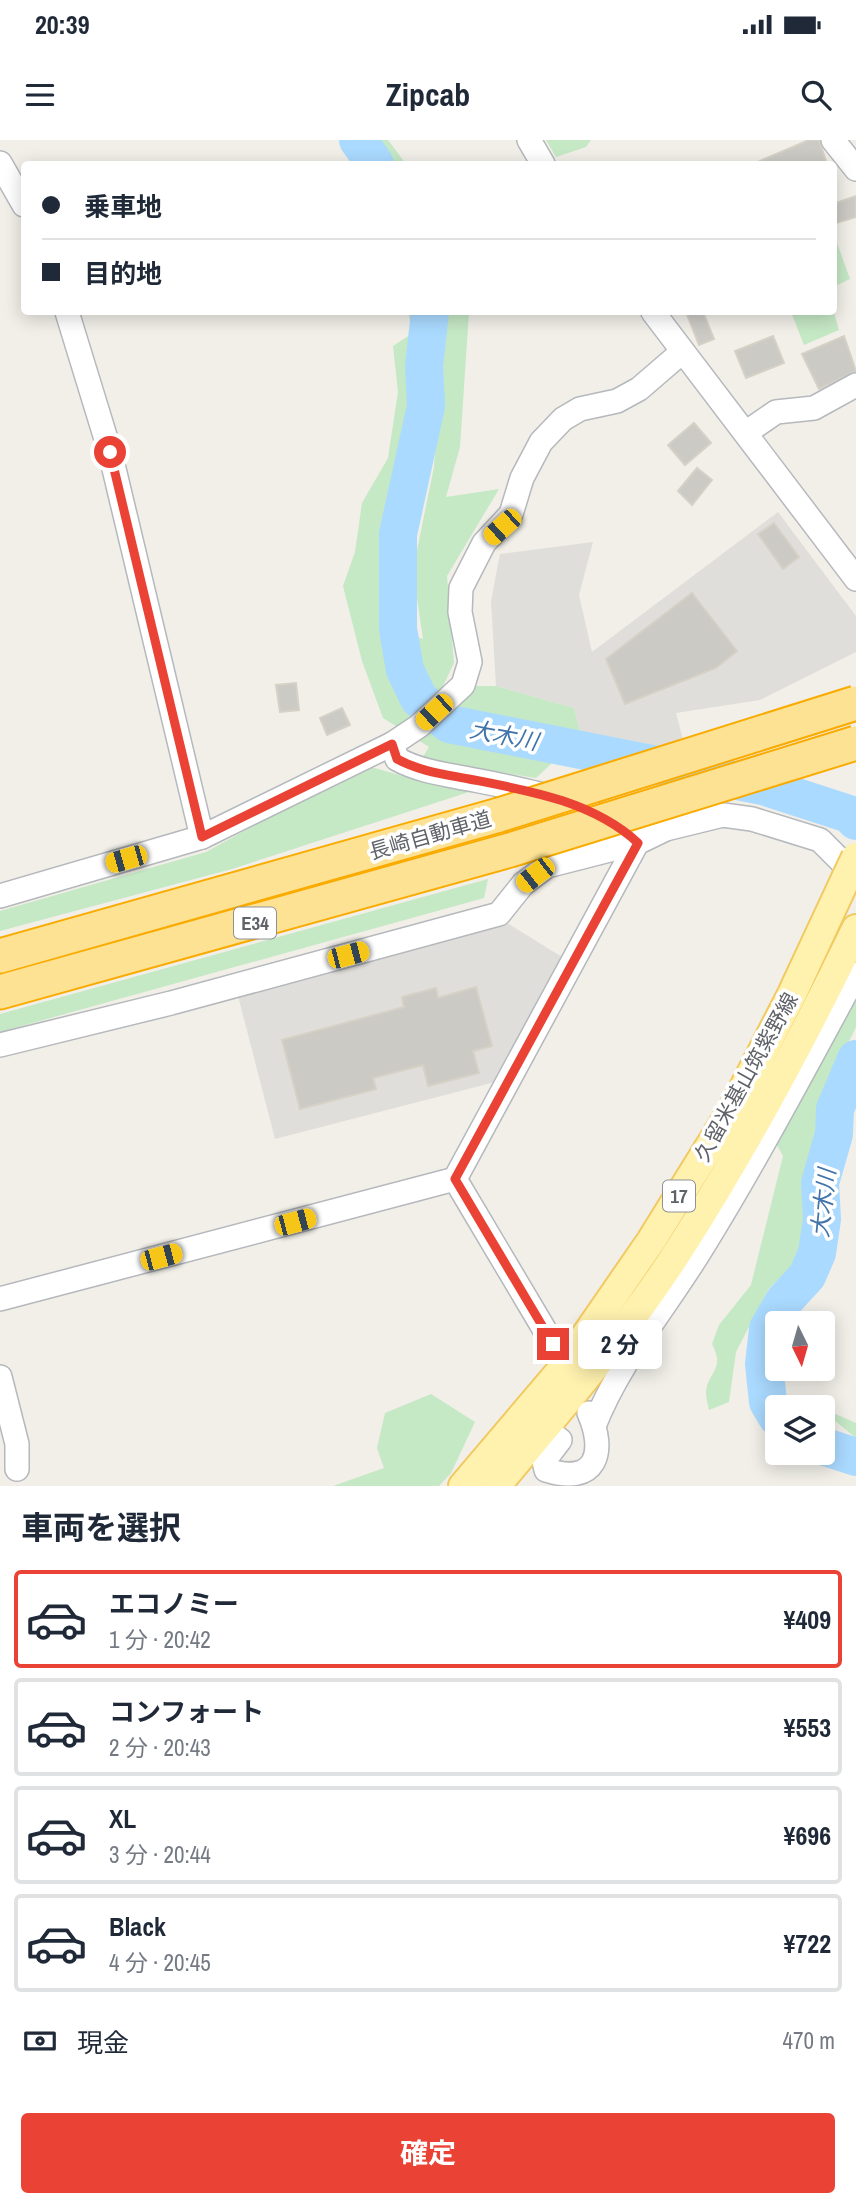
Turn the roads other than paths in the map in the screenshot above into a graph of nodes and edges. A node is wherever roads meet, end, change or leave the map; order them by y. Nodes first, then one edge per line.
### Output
1 (529, 140) edge
2 (833, 140) edge
3 (541, 161) edge
4 (0, 163) edge
5 (856, 169) edge
6 (21, 200) edge
7 (68, 315) edge
8 (655, 315) edge
9 (682, 352) junction
10 (856, 385) edge
11 (747, 432) junction
12 (856, 579) edge
13 (856, 703) edge
14 (856, 743) edge
15 (392, 744) junction
16 (202, 837) junction
17 (638, 843) junction
18 (853, 870) edge
19 (0, 895) edge
20 (856, 929) edge
21 (0, 956) edge
22 (856, 974) edge
23 (0, 992) edge
24 (0, 1045) edge
25 (455, 1179) junction
26 (0, 1299) edge
27 (553, 1344) dead end
28 (0, 1377) edge
29 (544, 1428) junction
30 (17, 1469) dead end
31 (463, 1486) edge
32 (496, 1486) edge

1 - 3 street
2 - 5 street
4 - 6 street
7 - 16 street
8 - 9 street
9 - 11 street
9 - 15 street
10 - 11 street
11 - 12 street
13 - 21 highway, 長崎自動車道 / E34, bridge
14 - 23 highway, 長崎自動車道 / E34, bridge
15 - 16 street
15 - 17 street
16 - 19 street
17 - 18 street
17 - 24 street
17 - 25 street
18 - 31 main road, 久留米基山筑紫野線 / 17
20 - 29 main road, 久留米基山筑紫野線 / 17
22 - 29 street
25 - 26 street
25 - 27 street
28 - 30 street
29 - 32 main road, 久留米基山筑紫野線 / 17

